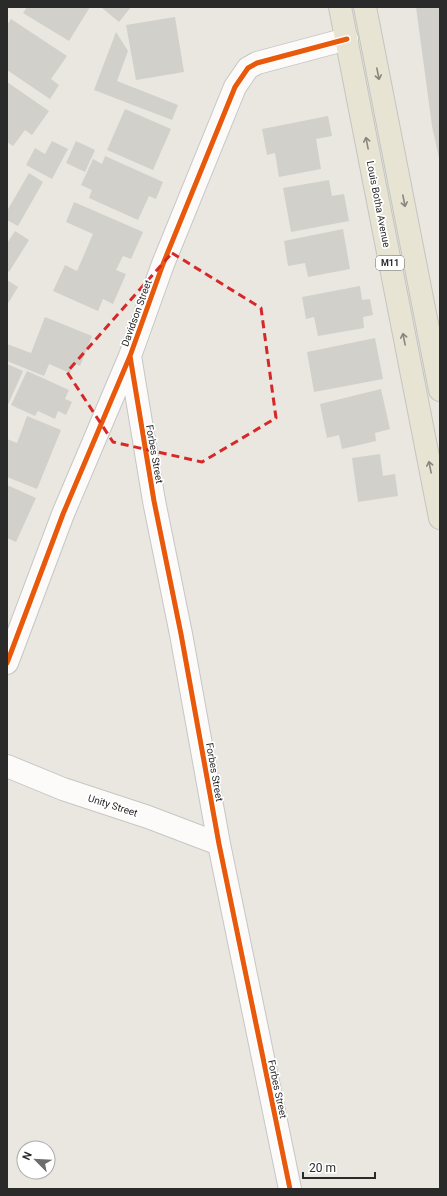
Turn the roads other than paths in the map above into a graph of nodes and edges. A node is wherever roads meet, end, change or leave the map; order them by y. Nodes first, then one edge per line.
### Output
1 (340, 7) edge
2 (364, 7) edge
3 (347, 39) junction
4 (130, 356) junction
5 (440, 390) edge
6 (440, 518) edge
7 (7, 663) edge
8 (7, 766) edge
9 (219, 844) junction
10 (290, 1189) edge

1 - 3 main road, Louis Botha Avenue / M11
2 -> 5 main road, M11
3 - 4 street, Davidson Street
6 -> 3 main road, Louis Botha Avenue / M11
4 - 7 street, Davidson Street
4 - 9 street, Forbes Street
8 - 9 street, Unity Street
9 - 10 street, Forbes Street

